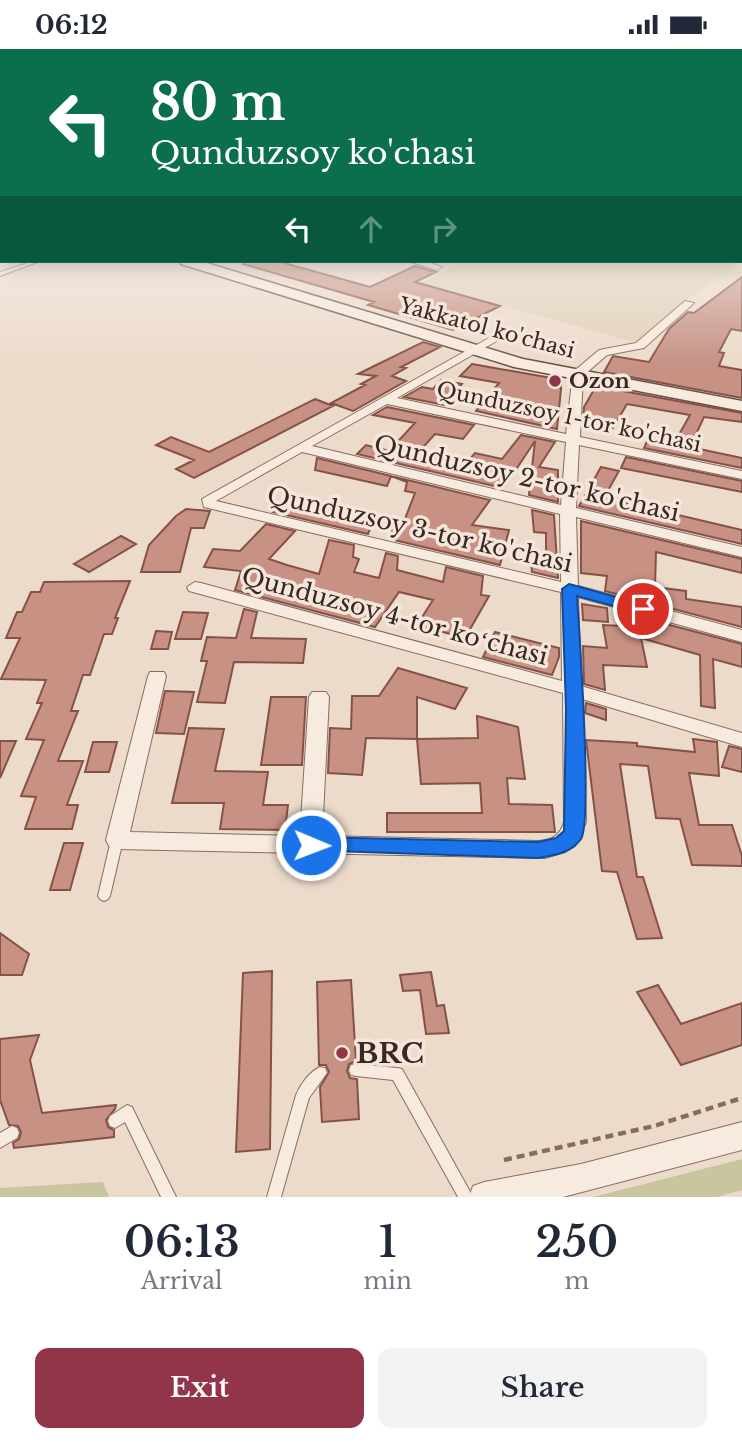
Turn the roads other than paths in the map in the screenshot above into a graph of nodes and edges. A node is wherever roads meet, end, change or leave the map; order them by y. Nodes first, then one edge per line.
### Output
1 (33, 263) edge
2 (193, 263) edge
3 (421, 263) edge
4 (0, 266) edge
5 (437, 267) dead end
6 (11, 271) junction
7 (0, 274) edge
8 (689, 303) dead end
9 (505, 332) dead end
10 (474, 349) junction
11 (576, 375) junction
12 (387, 400) junction
13 (742, 406) edge
14 (573, 439) junction
15 (301, 448) junction
16 (742, 475) edge
17 (568, 509) junction
18 (742, 552) edge
19 (195, 587) dead end
20 (569, 589) junction
21 (742, 636) edge
22 (157, 676) dead end
23 (574, 690) junction
24 (319, 697) dead end
25 (742, 740) edge
26 (117, 840) junction
27 (311, 845) junction
28 (104, 896) dead end
29 (356, 1070) dead end
30 (320, 1073) dead end
31 (115, 1121) dead end
32 (742, 1136) edge
33 (169, 1197) edge
34 (274, 1197) edge
35 (466, 1197) edge
36 (484, 1197) edge

1 - 6 lane
2 - 10 street, Yakkatol ko'chasi
3 - 5 street
4 - 6 lane
6 - 7 lane
8 - 11 street
9 - 10 street
10 - 11 street, Yakkatol ko'chasi
10 - 12 street
11 - 13 street, Yakkatol ko'chasi
11 - 14 street
12 - 14 street, Qunduzsoy 1-tor ko'chasi
12 - 15 street
14 - 16 street, Qunduzsoy 1-tor ko'chasi
14 - 17 street
15 - 17 street, Qunduzsoy 2-tor ko'chasi
15 - 20 street, Qunduzsoy 3-tor ko'chasi
17 - 18 street, Qunduzsoy 2-tor ko'chasi
17 - 20 street
19 - 23 street, Qunduzsoy 4-tor koʻchasi
20 - 21 street, Qunduzsoy 3-tor ko'chasi
20 - 23 street
22 - 26 street
23 - 25 street, Qunduzsoy 4-tor koʻchasi
23 - 27 street
24 - 27 street
26 - 27 street
26 - 28 lane
29 - 35 lane
30 - 34 lane
31 - 33 lane
32 - 36 street

